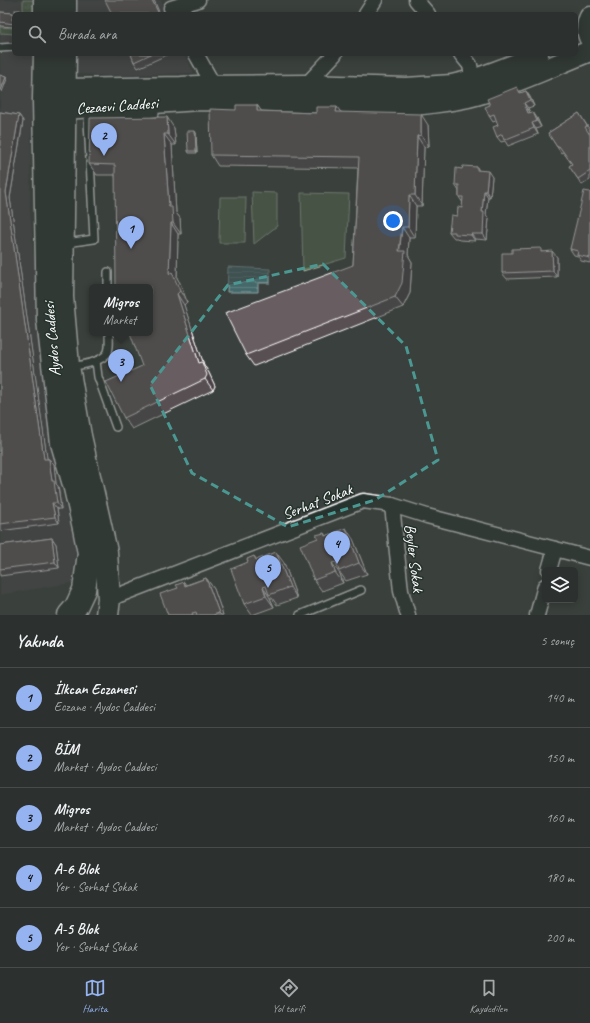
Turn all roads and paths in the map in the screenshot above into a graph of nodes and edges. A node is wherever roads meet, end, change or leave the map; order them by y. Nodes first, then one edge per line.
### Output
1 (45, 0) edge
2 (65, 0) edge
3 (198, 0) edge
4 (376, 0) edge
5 (416, 0) edge
6 (171, 7) edge
7 (45, 12) edge
8 (65, 12) edge
9 (367, 12) edge
10 (426, 12) edge
11 (590, 17) edge
12 (578, 28) edge
13 (590, 39) edge
14 (12, 47) edge
15 (0, 48) edge
16 (590, 51) edge
17 (45, 56) edge
18 (65, 56) edge
19 (197, 56) edge
20 (333, 56) edge
21 (463, 56) edge
22 (534, 56) edge
23 (578, 56) edge
24 (578, 56) edge
25 (306, 85) junction
26 (214, 86) junction
27 (474, 88) junction
28 (44, 99) junction
29 (64, 99) junction
30 (155, 113) dead end
31 (62, 252) junction
32 (108, 272) dead end
33 (108, 284) edge
34 (109, 336) edge
35 (96, 361) junction
36 (68, 366) junction
37 (116, 427) dead end
38 (392, 504) junction
39 (555, 549) junction
40 (590, 558) edge
41 (550, 567) edge
42 (361, 590) dead end
43 (542, 597) edge
44 (110, 610) edge
45 (410, 614) edge
46 (69, 615) edge
47 (300, 615) edge
48 (537, 615) edge

1 - 7 main road
2 - 8 main road
3 - 6 street
4 - 9 street
5 - 10 street
11 - 12 street
11 - 13 street
14 - 15 lane
16 - 24 street, Cezaevi Caddesi
17 - 28 main road, Aydos Caddesi
18 - 29 main road, Aydos Caddesi
19 - 26 street
20 - 25 street
21 - 27 street
22 - 27 street, Cezaevi Caddesi
23 - 27 street, Cezaevi Caddesi
25 - 26 street, Cezaevi Caddesi
25 - 27 street, Cezaevi Caddesi
26 - 29 street, Cezaevi Caddesi
27 - 29 street, Cezaevi Caddesi
28 - 29 street, Cezaevi Caddesi
28 - 46 main road, Aydos Caddesi
29 - 31 main road, Aydos Caddesi
30 - 31 lane
31 - 36 main road, Aydos Caddesi
32 - 33 lane
34 - 35 lane
35 - 36 lane
35 - 37 lane
36 - 44 main road, Aydos Caddesi
38 - 39 street, Serhat Sokak
38 - 44 street, Serhat Sokak
38 - 45 street, Beyler Sokak
39 - 40 street, Serhat Sokak
39 - 41 street
42 - 47 lane
43 - 48 street

